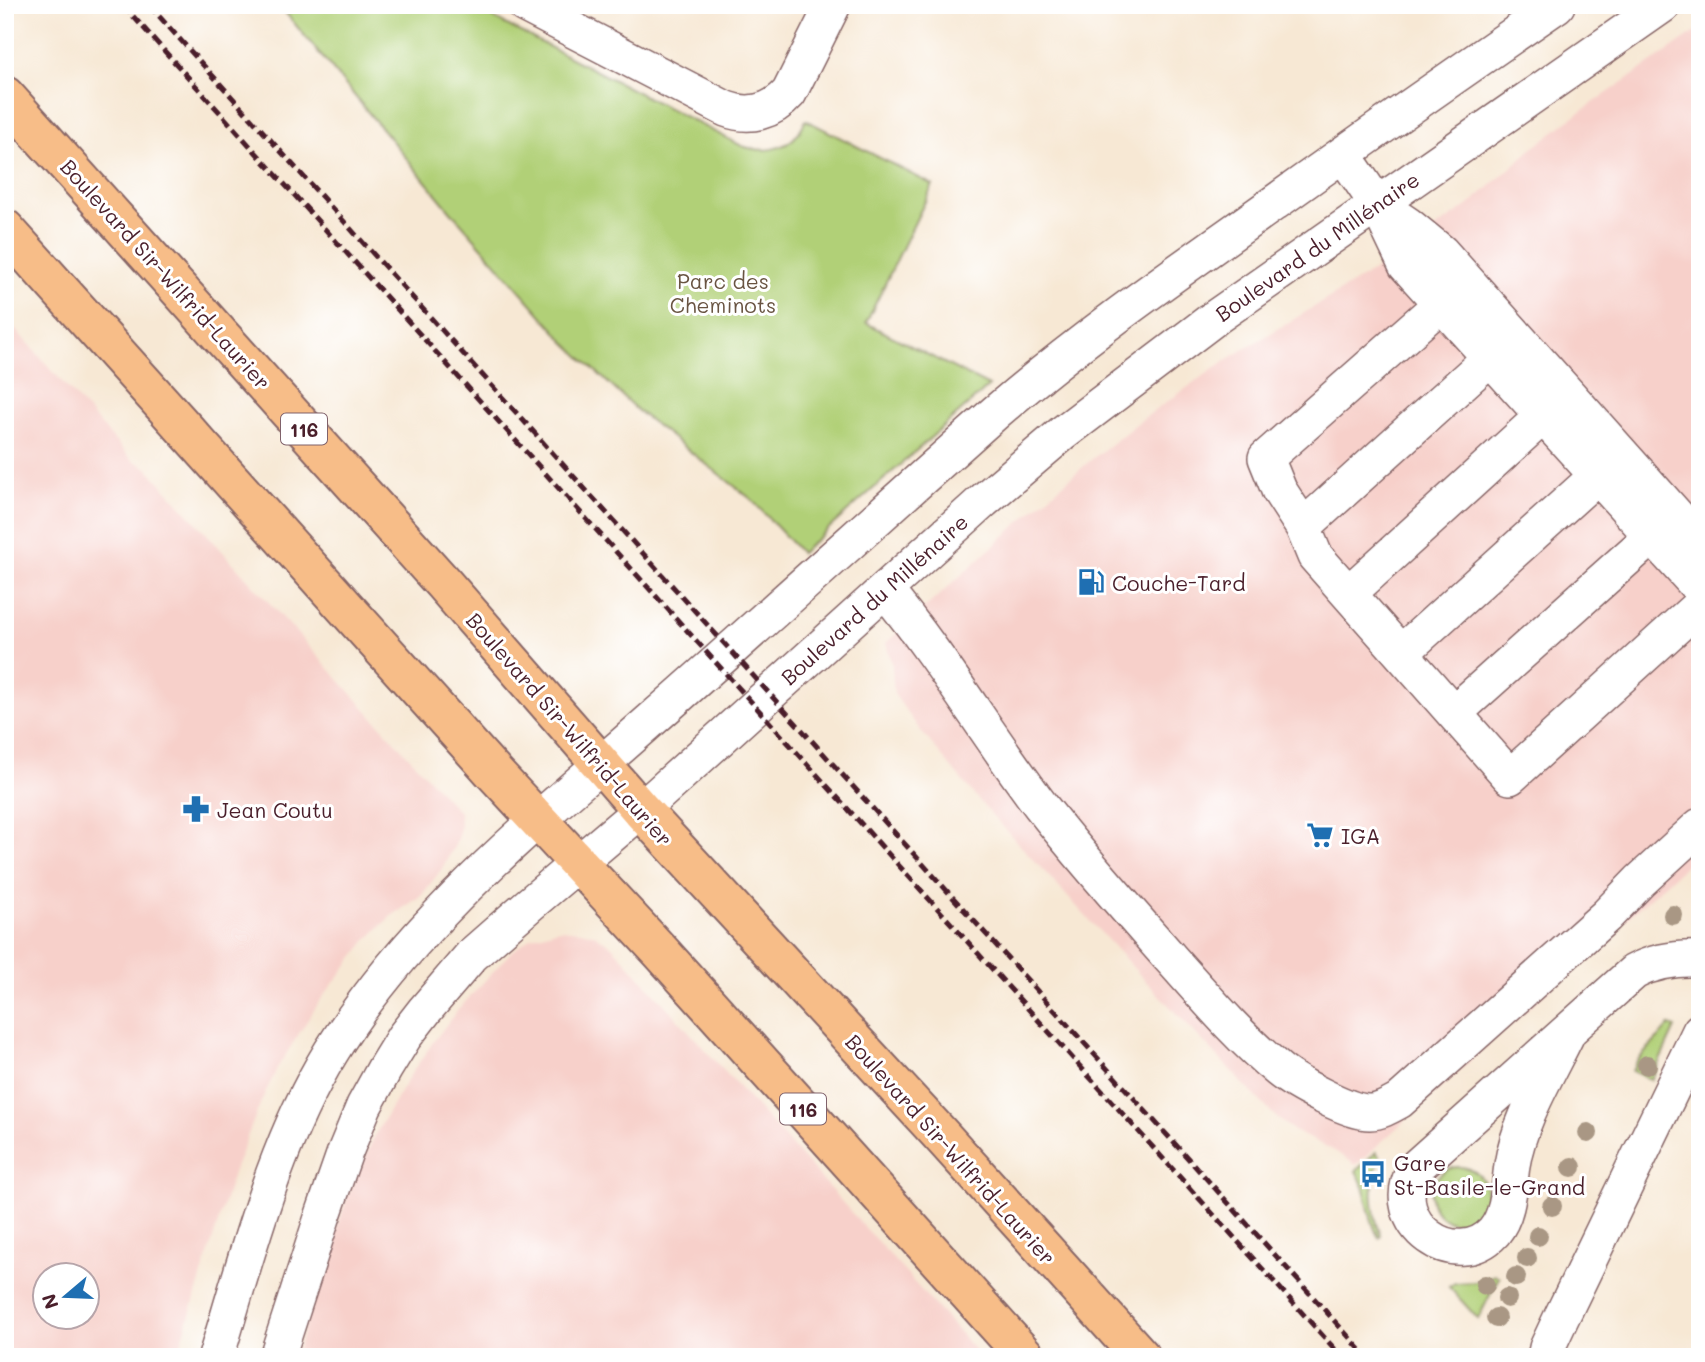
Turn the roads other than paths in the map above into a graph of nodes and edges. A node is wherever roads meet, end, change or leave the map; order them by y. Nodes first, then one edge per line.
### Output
1 (525, 5) edge
2 (833, 5) edge
3 (1557, 5) edge
4 (1663, 5) edge
5 (5, 96) edge
6 (1343, 154) junction
7 (1377, 204) junction
8 (5, 229) edge
9 (1441, 304) junction
10 (1490, 358) junction
11 (1543, 416) junction
12 (1597, 476) junction
13 (1303, 527) junction
14 (1652, 536) junction
15 (1700, 542) edge
16 (1700, 589) edge
17 (885, 590) junction
18 (1349, 593) junction
19 (1700, 605) edge
20 (1401, 653) junction
21 (1454, 713) junction
22 (600, 765) junction
23 (641, 810) junction
24 (539, 821) junction
25 (1700, 826) edge
26 (578, 864) junction
27 (1700, 959) edge
28 (1700, 1031) edge
29 (1568, 1032) junction
30 (216, 1357) edge
31 (277, 1357) edge
32 (1026, 1357) edge
33 (1142, 1357) edge
34 (1545, 1357) edge

1 - 2 street
3 - 6 street
4 - 7 street, Boulevard du Millénaire
5 - 22 main road, Boulevard Sir-Wilfrid-Laurier / 116
6 - 7 street
6 - 22 street
7 - 9 street
7 - 15 street
7 - 17 street, Boulevard du Millénaire
8 - 24 main road, 116
9 - 10 street
9 - 13 street
10 - 11 street
10 - 13 street
11 - 12 street
11 - 18 street
12 - 14 street
12 - 20 street
13 - 18 street
14 - 16 street
14 - 21 street
17 - 23 street, Boulevard du Millénaire
17 - 25 street
18 - 20 street
19 - 21 street
20 - 21 street
22 - 23 main road, Boulevard Sir-Wilfrid-Laurier / 116
22 - 24 street
23 - 26 street, Boulevard du Millénaire
23 - 33 main road, Boulevard Sir-Wilfrid-Laurier / 116
24 - 26 main road, 116
24 - 30 street
26 - 31 street, Boulevard du Millénaire
26 - 32 main road, 116
27 - 29 street
28 - 34 street
29 - 29 street

